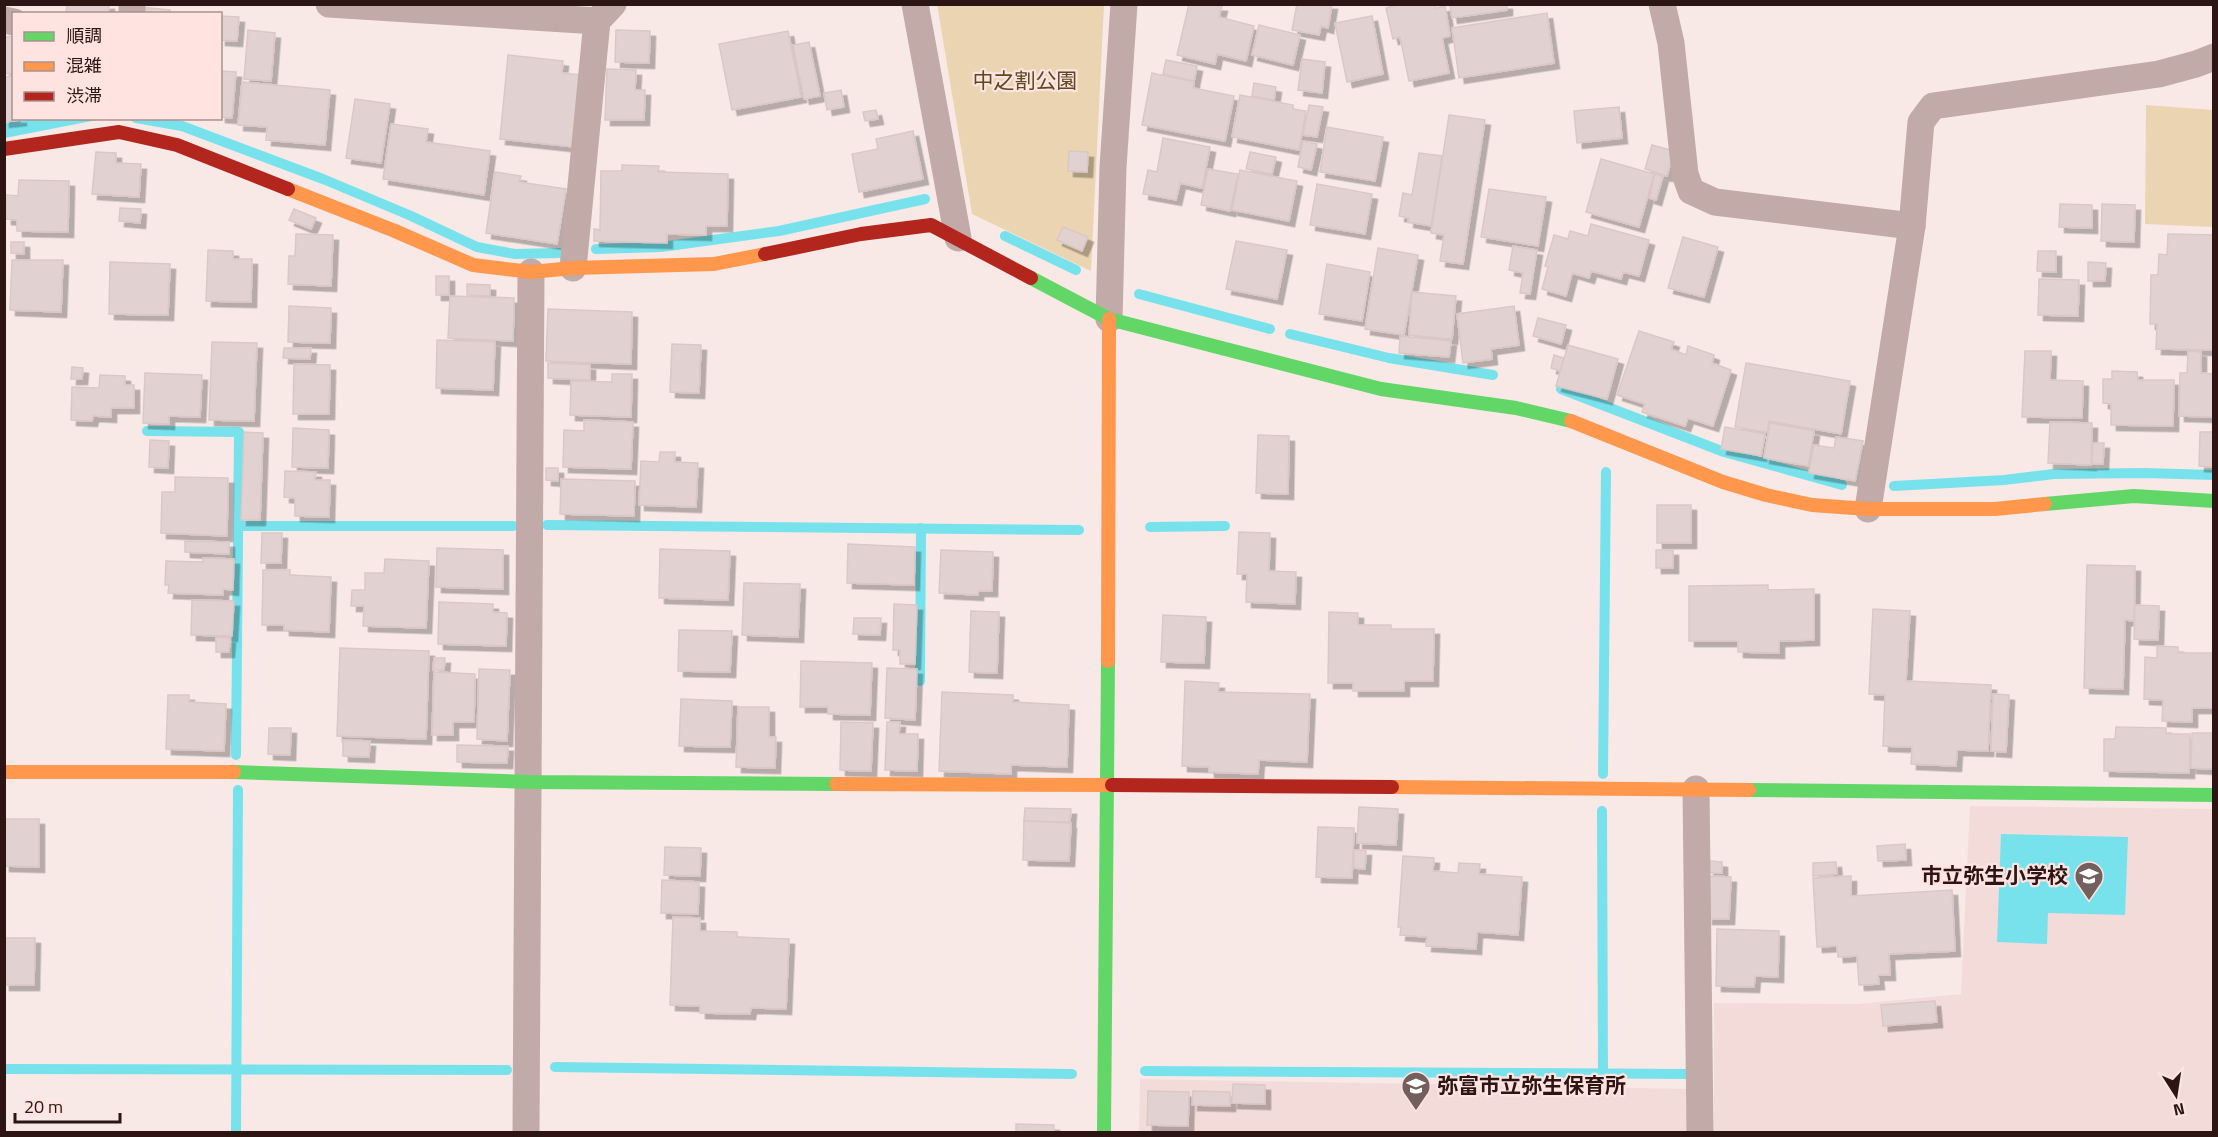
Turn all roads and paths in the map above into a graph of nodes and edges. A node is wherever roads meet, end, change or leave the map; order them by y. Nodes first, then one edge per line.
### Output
1 (329, 4) edge
2 (915, 4) edge
3 (1124, 4) edge
4 (1662, 4) edge
5 (605, 13) edge
6 (2214, 57) edge
7 (120, 125) edge
8 (4, 149) edge
9 (1912, 226) junction
10 (957, 238) junction
11 (573, 268) junction
12 (531, 272) junction
13 (1109, 319) junction
14 (2214, 501) edge
15 (1868, 509) junction
16 (4, 772) edge
17 (529, 782) junction
18 (1108, 787) junction
19 (1696, 789) junction
20 (2214, 795) edge
21 (526, 1132) edge
22 (1104, 1132) edge
23 (1700, 1132) edge

1 - 5 street
2 - 10 street
3 - 13 street
4 - 9 street
5 - 11 street
6 - 9 street
7 - 8 street
7 - 12 street
9 - 15 street
10 - 11 street
10 - 13 street
11 - 12 street
12 - 17 street
13 - 15 street
13 - 18 street
14 - 15 street
16 - 17 street
17 - 18 street
17 - 21 street
18 - 19 street
18 - 22 street
19 - 20 street
19 - 23 street

